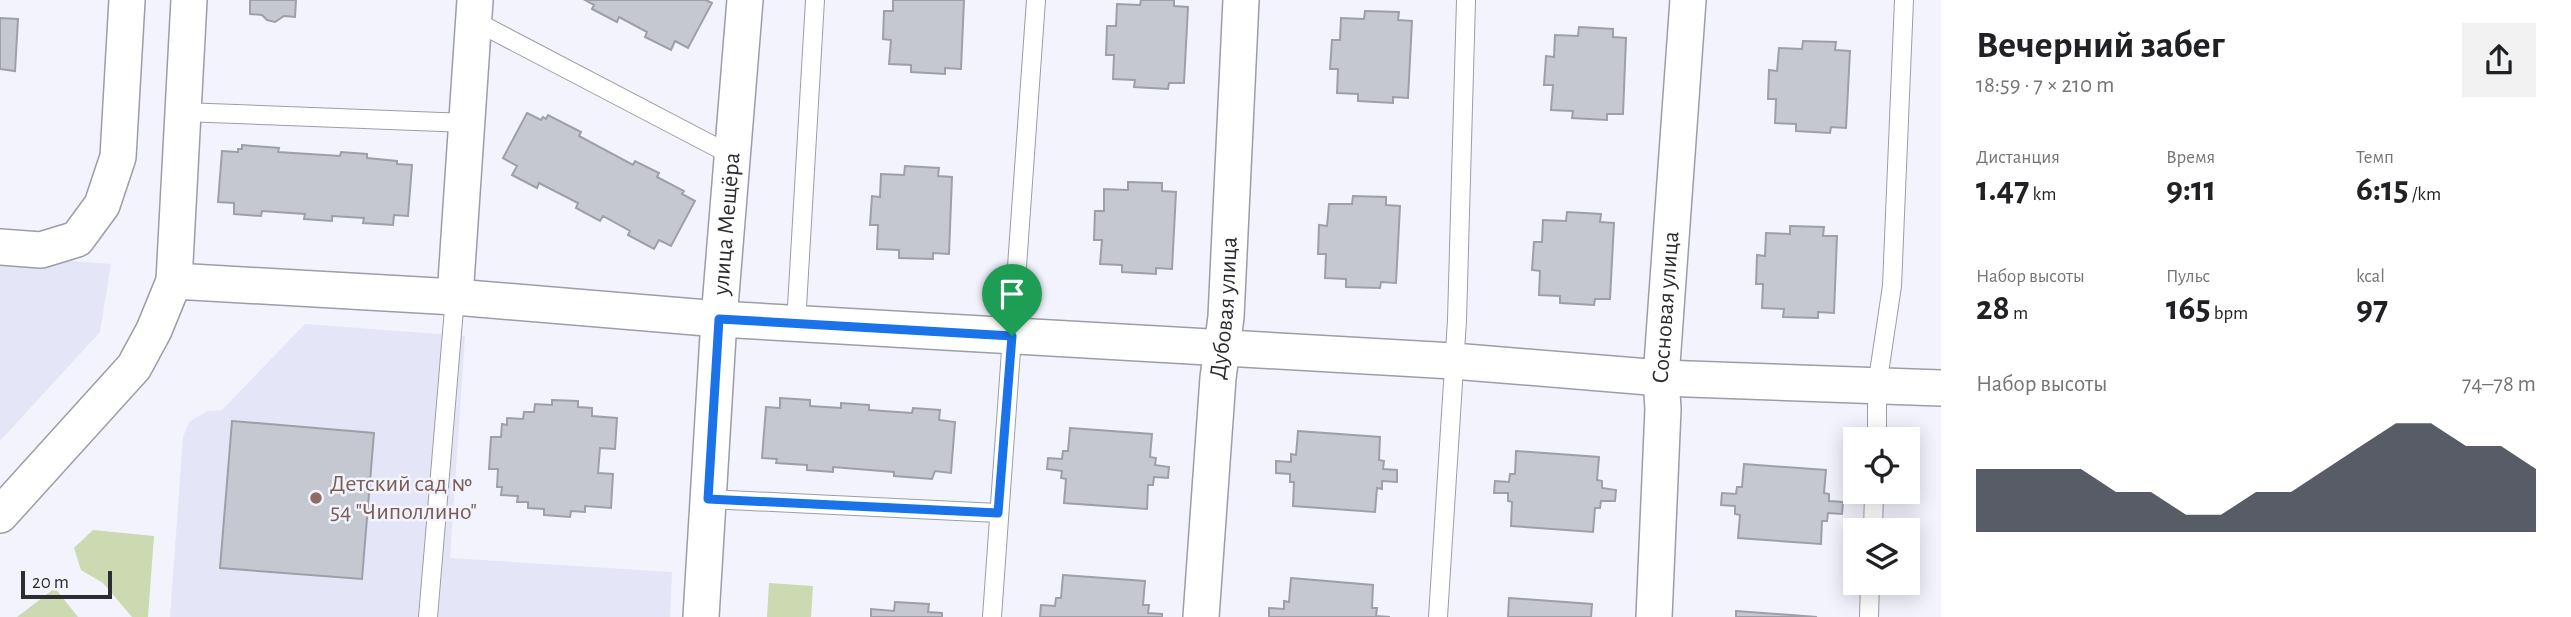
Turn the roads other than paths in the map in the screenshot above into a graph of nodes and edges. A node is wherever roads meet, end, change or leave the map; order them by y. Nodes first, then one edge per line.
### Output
1 (127, 0) edge
2 (189, 0) edge
3 (745, 0) edge
4 (815, 0) edge
5 (1036, 0) edge
6 (1241, 0) edge
7 (1466, 0) edge
8 (1688, 0) edge
9 (1904, 0) edge
10 (474, 10) edge
11 (183, 112) junction
12 (467, 123) junction
13 (733, 156) junction
14 (0, 247) edge
15 (174, 281) junction
16 (455, 297) junction
17 (719, 319) junction
18 (796, 324) junction
19 (1012, 336) junction
20 (1223, 347) junction
21 (1453, 361) junction
22 (1661, 378) junction
23 (1877, 386) junction
24 (1941, 388) edge
25 (1877, 427) edge
26 (708, 499) junction
27 (5, 500) edge
28 (998, 513) junction
29 (1869, 595) edge
30 (428, 617) edge
31 (701, 617) edge
32 (992, 617) edge
33 (1201, 617) edge
34 (1438, 617) edge
35 (1654, 617) edge
36 (1868, 617) edge

1 - 14 street
2 - 11 street
3 - 13 street, улица Мещёра
4 - 18 lane
5 - 19 lane
6 - 20 street, Дубовая улица
7 - 21 lane
8 - 22 street, Сосновая улица
9 - 23 lane
10 - 12 street
10 - 13 lane
11 - 12 lane
11 - 15 street
12 - 16 street
13 - 17 street, улица Мещёра
15 - 16 street
15 - 27 street
16 - 17 street
16 - 30 lane
17 - 18 street
17 - 26 street, улица Мещёра
18 - 19 street
19 - 20 street
19 - 28 lane
20 - 21 street
20 - 33 street, Дубовая улица
21 - 22 street
21 - 34 lane
22 - 23 street
22 - 35 street, Сосновая улица
23 - 24 street
23 - 25 lane
26 - 28 lane
26 - 31 street, улица Мещёра
28 - 32 lane
29 - 36 lane

